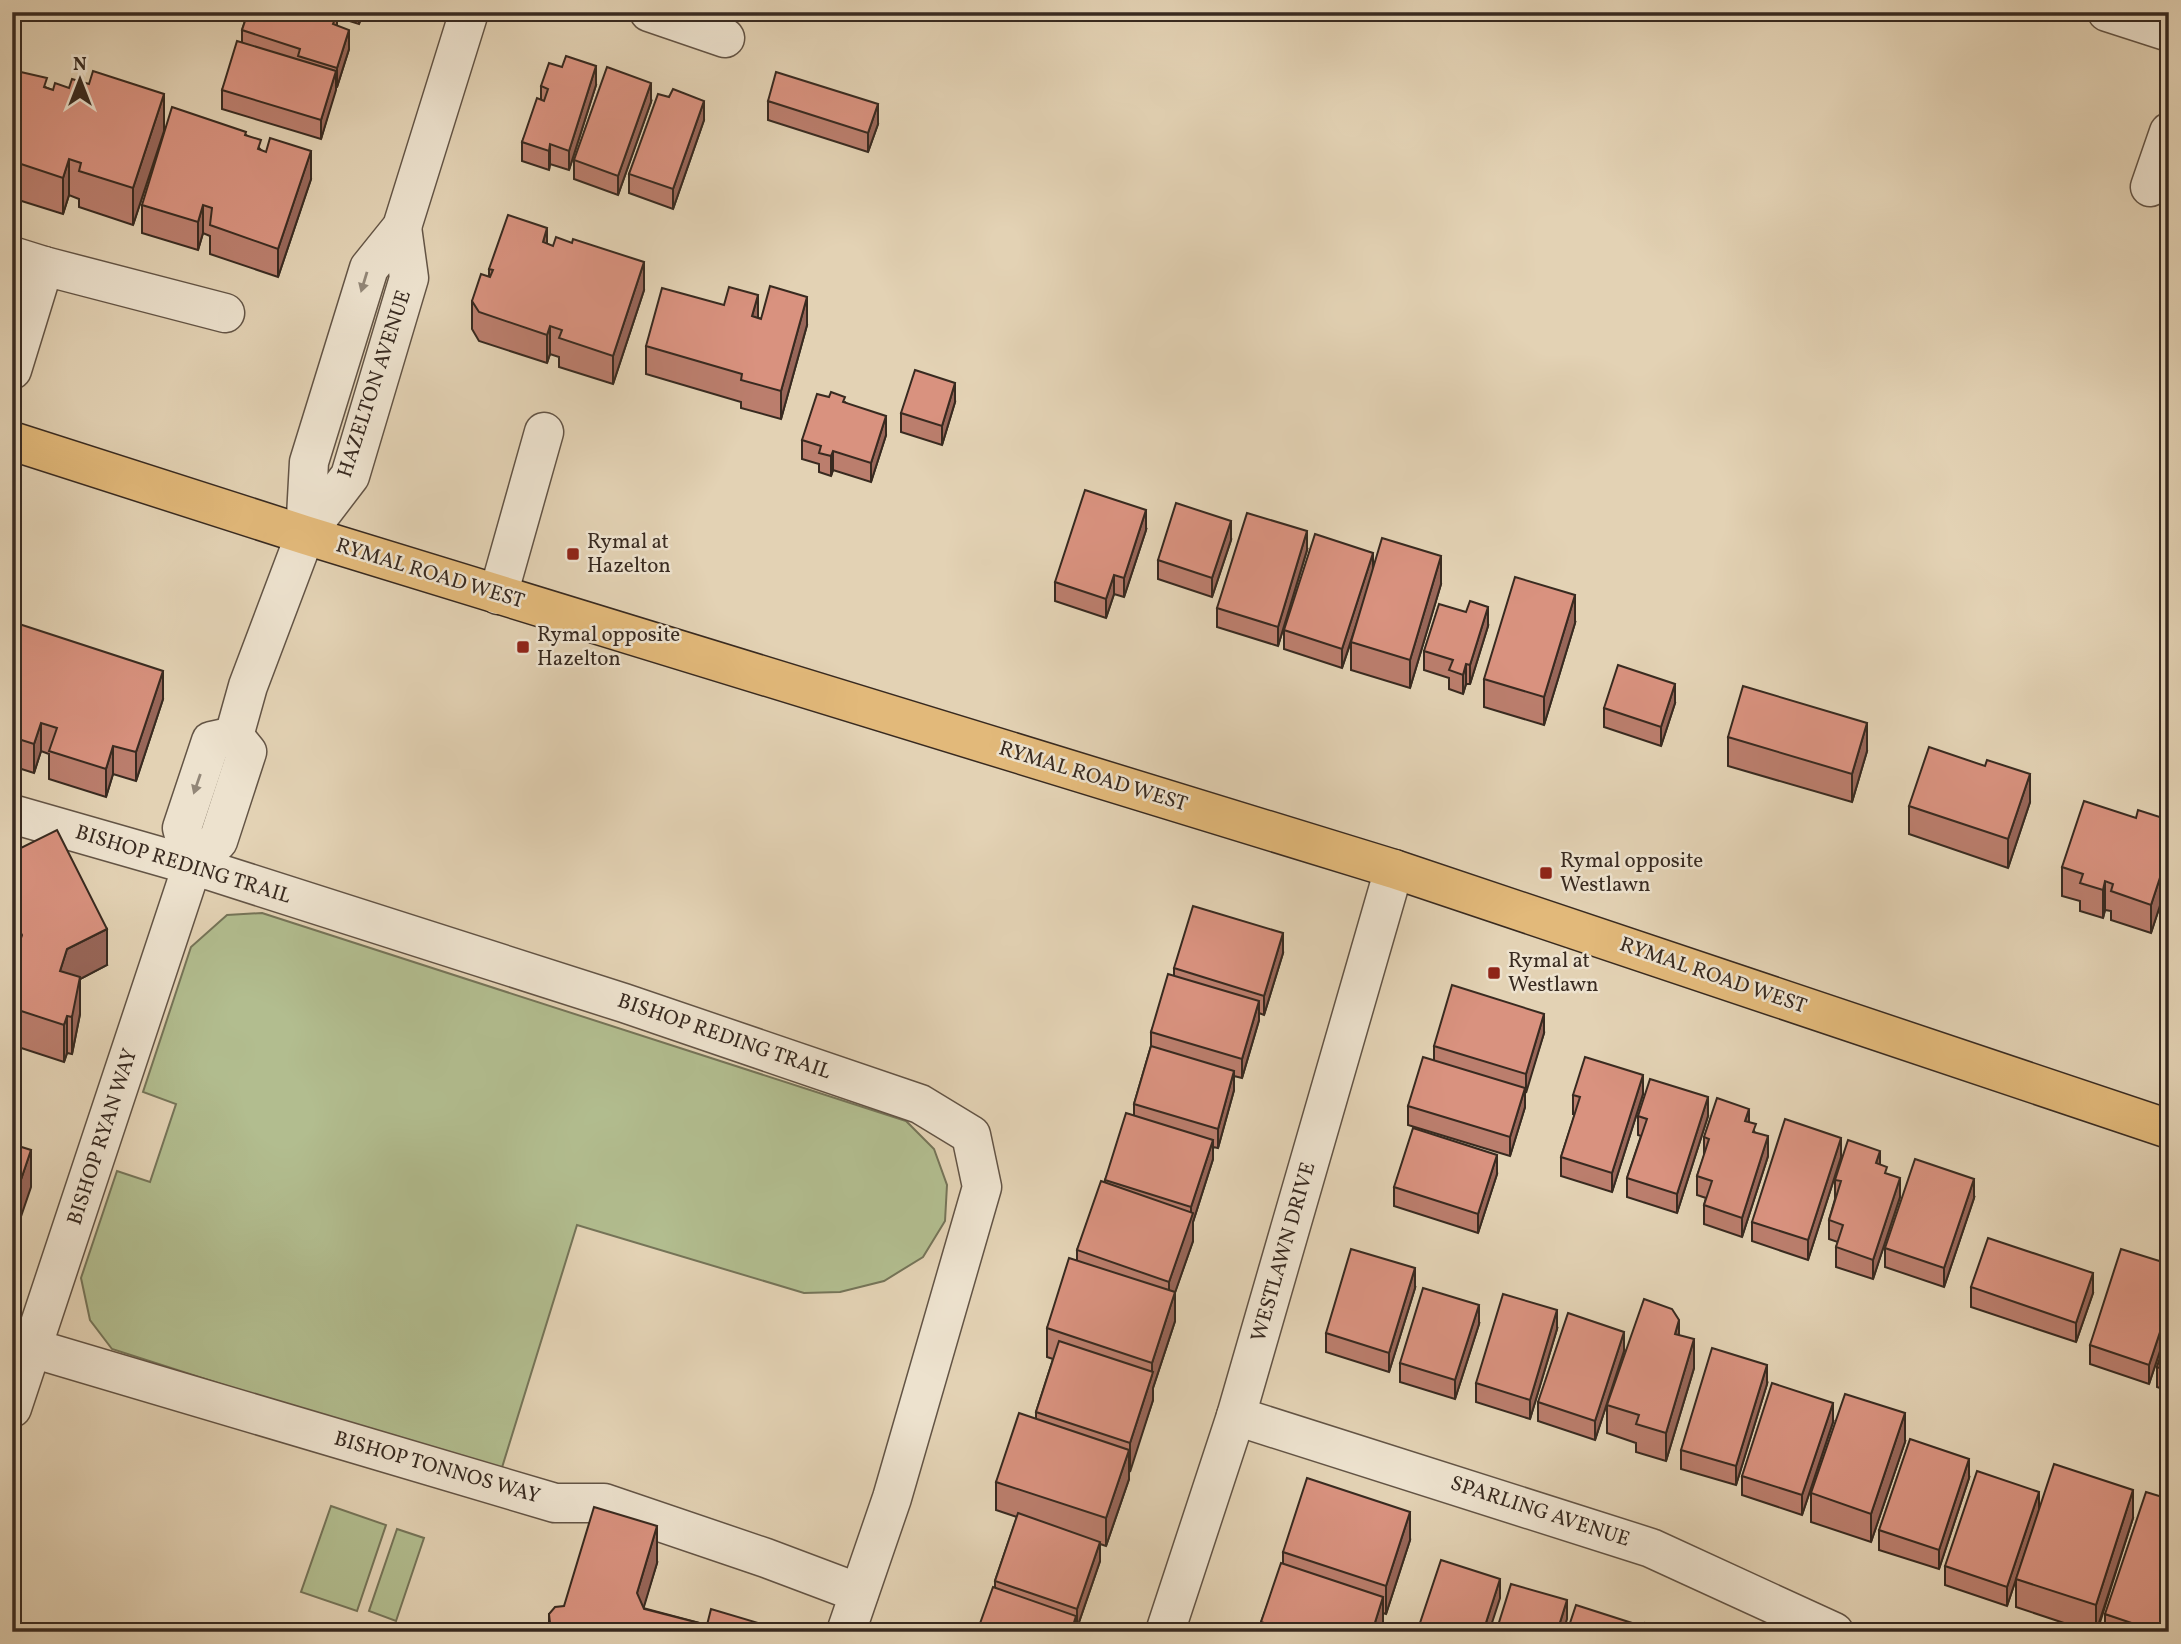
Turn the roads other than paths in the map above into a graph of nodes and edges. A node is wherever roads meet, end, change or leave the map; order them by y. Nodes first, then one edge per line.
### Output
1 (469, 12) edge
2 (649, 12) edge
3 (2107, 12) edge
4 (2169, 32) edge
5 (724, 38) dead end
6 (2169, 132) edge
7 (2150, 187) dead end
8 (28, 261) edge
9 (225, 313) dead end
10 (12, 370) edge
11 (544, 432) dead end
12 (12, 441) edge
13 (304, 535) junction
14 (498, 595) junction
15 (12, 814) edge
16 (192, 866) junction
17 (1394, 869) junction
18 (2169, 1129) edge
19 (22, 1346) edge
20 (12, 1408) edge
21 (1236, 1416) junction
22 (859, 1593) junction
23 (846, 1632) edge
24 (1165, 1632) edge
25 (1834, 1632) edge

1 - 13 street, HAZELTON AVENUE
2 - 5 street
3 - 4 street
6 - 7 street
8 - 9 street
8 - 10 street
11 - 14 street
12 - 13 main road, RYMAL ROAD WEST
13 - 14 main road, RYMAL ROAD WEST
13 - 16 street, BISHOP RYAN WAY
14 - 17 main road, RYMAL ROAD WEST
15 - 16 street, BISHOP REDING TRAIL
16 - 19 street, BISHOP RYAN WAY
16 - 22 street, BISHOP REDING TRAIL
17 - 18 main road, RYMAL ROAD WEST
17 - 21 street, WESTLAWN DRIVE
19 - 20 street, BISHOP RYAN WAY
19 - 22 street, BISHOP TONNOS WAY
21 - 24 street, WESTLAWN DRIVE
21 - 25 street, SPARLING AVENUE
22 - 23 street, BISHOP REDING TRAIL

